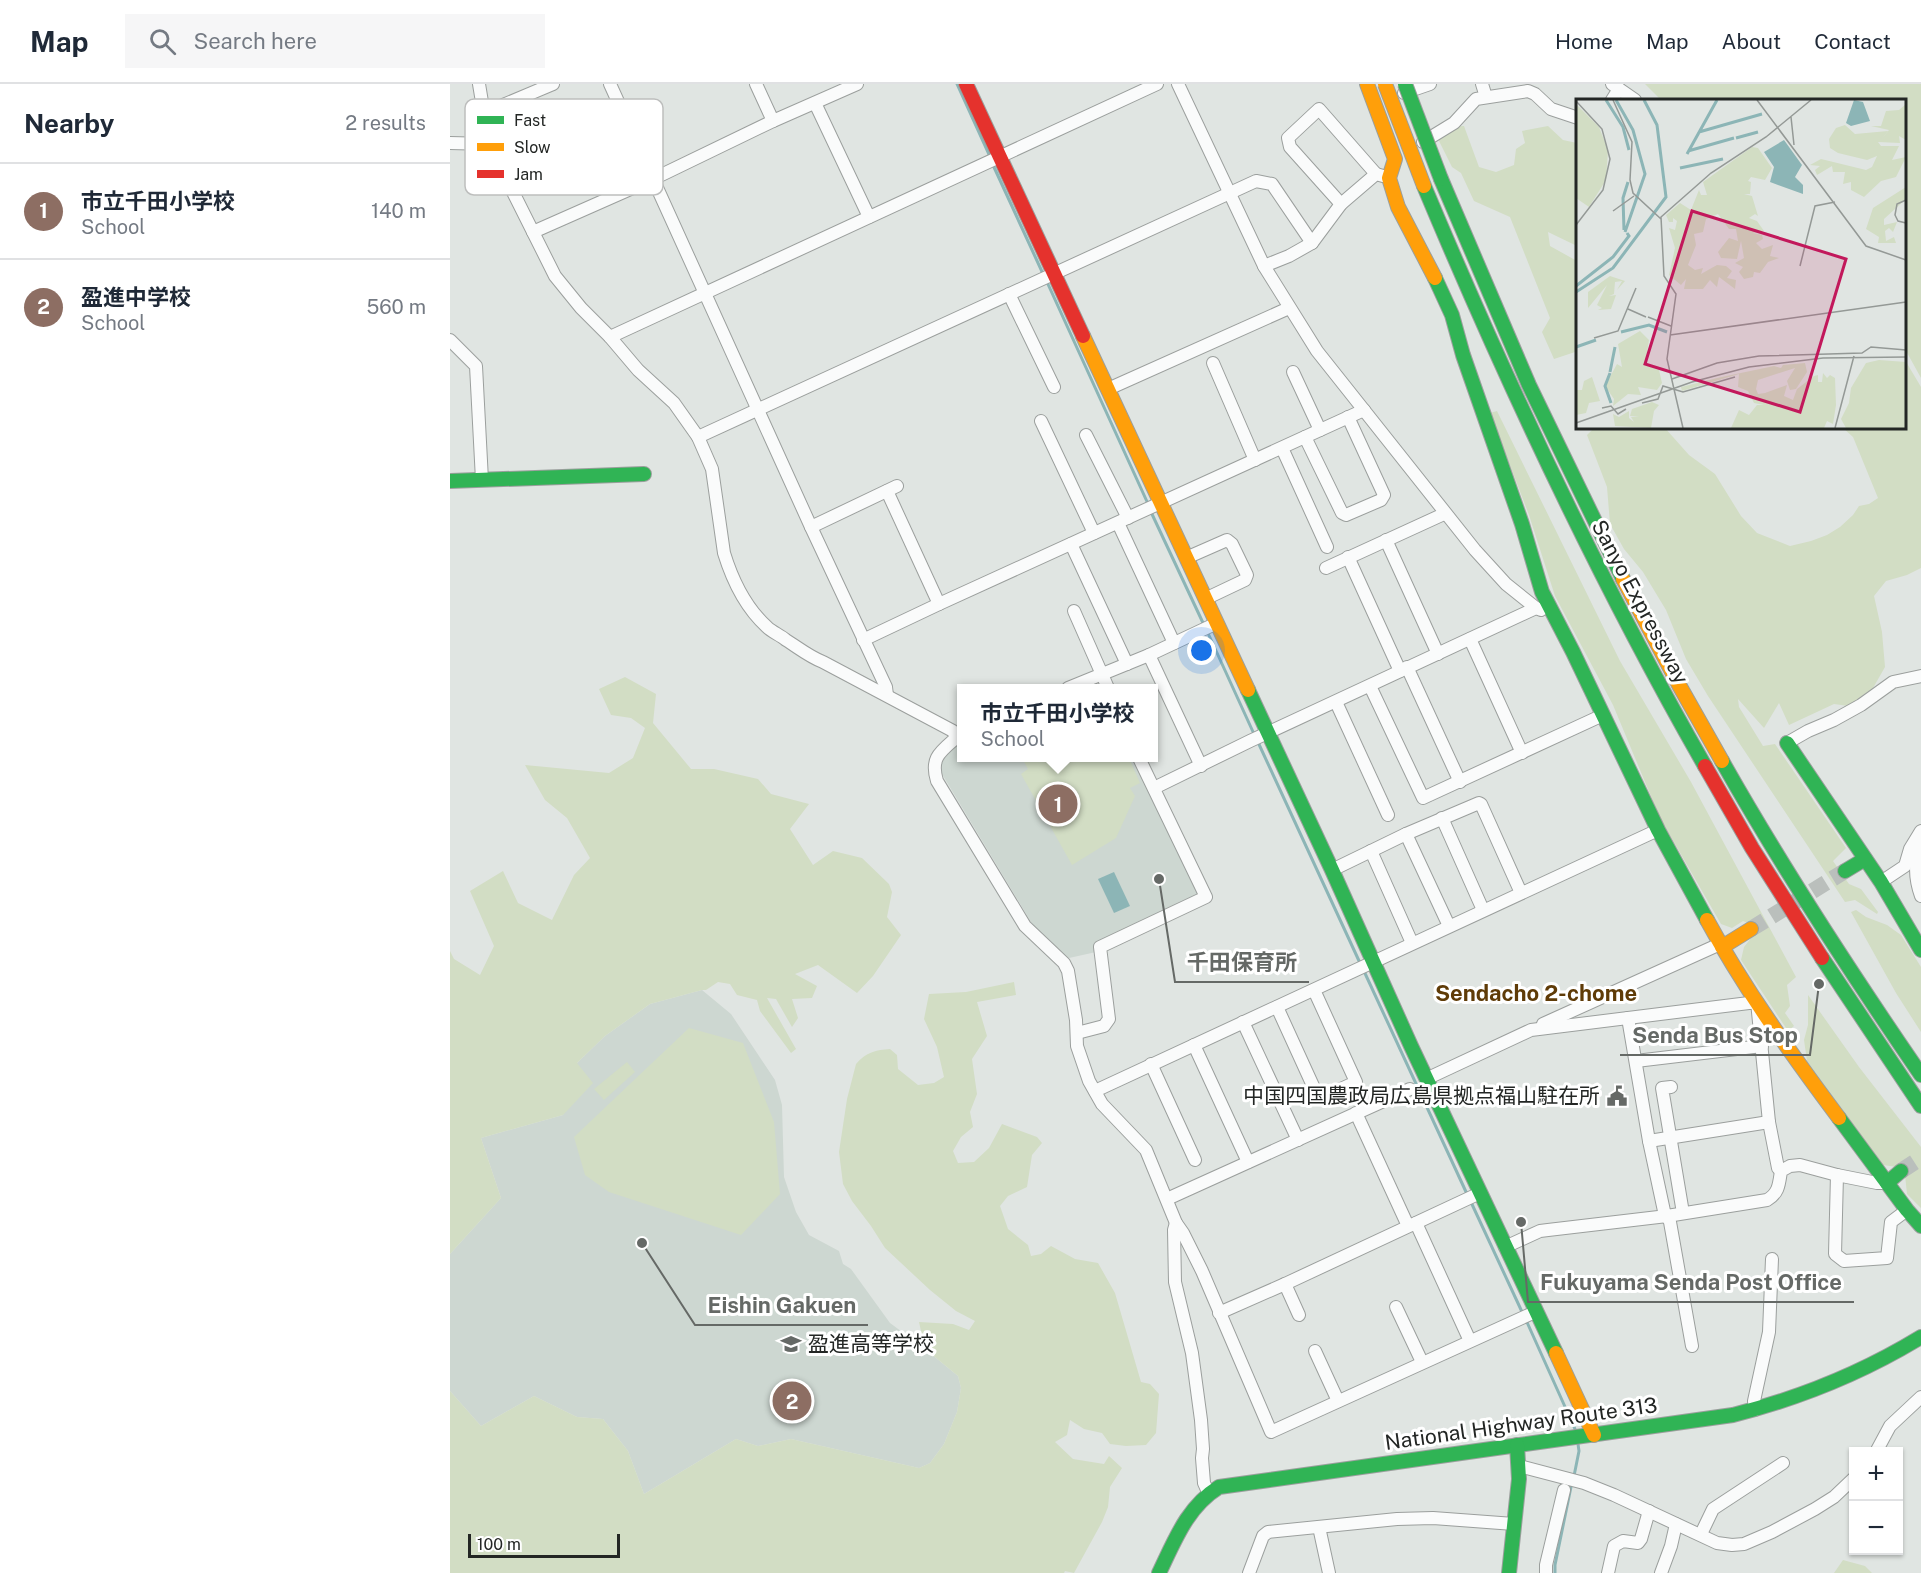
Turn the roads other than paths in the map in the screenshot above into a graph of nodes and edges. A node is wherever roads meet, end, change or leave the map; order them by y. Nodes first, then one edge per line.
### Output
1 (480, 84) edge
2 (553, 84) edge
3 (610, 84) edge
4 (756, 84) edge
5 (857, 84) edge
6 (966, 84) edge
7 (1157, 84) edge
8 (1178, 84) edge
9 (1367, 84) edge
10 (1385, 84) edge
11 (1405, 84) edge
12 (1430, 84) edge
13 (1482, 84) edge
14 (1615, 86) edge
15 (1486, 97) junction
16 (482, 99) edge
17 (517, 99) edge
18 (617, 99) edge
19 (1634, 99) edge
20 (1374, 102) junction
21 (815, 104) junction
22 (1576, 117) edge
23 (773, 121) junction
24 (450, 143) edge
25 (465, 143) edge
26 (994, 158) junction
27 (1395, 159) junction
28 (663, 174) edge
29 (1383, 176) junction
30 (1228, 193) junction
31 (514, 195) edge
32 (616, 195) edge
33 (660, 195) edge
34 (1341, 204) junction
35 (869, 217) junction
36 (532, 232) junction
37 (1312, 243) junction
38 (1264, 266) junction
39 (1049, 276) junction
40 (705, 294) junction
41 (1009, 294) junction
42 (1289, 308) junction
43 (610, 337) junction
44 (450, 340) edge
45 (1213, 363) dead end
46 (1293, 372) dead end
47 (1054, 387) dead end
48 (1108, 389) junction
49 (758, 409) junction
50 (1364, 410) junction
51 (1348, 417) junction
52 (1041, 421) dead end
53 (1320, 430) junction
54 (1086, 435) dead end
55 (698, 437) junction
56 (1305, 437) junction
57 (1281, 448) junction
58 (1256, 460) junction
59 (644, 474) dead end
60 (482, 480) junction
61 (450, 481) edge
62 (1153, 507) junction
63 (1444, 514) junction
64 (1123, 520) junction
65 (811, 527) junction
66 (1094, 533) junction
67 (1386, 540) junction
68 (1071, 544) junction
69 (1327, 547) dead end
70 (1186, 558) junction
71 (1348, 558) junction
72 (1326, 568) dead end
73 (1205, 599) junction
74 (939, 604) junction
75 (1536, 608) junction
76 (1074, 611) dead end
77 (1555, 618) junction
78 (1210, 627) junction
79 (1470, 639) junction
80 (863, 640) junction
81 (1174, 644) junction
82 (1438, 654) junction
83 (1149, 655) junction
84 (1127, 664) junction
85 (1403, 669) junction
86 (1101, 674) junction
87 (1921, 676) edge
88 (1077, 684) edge
89 (1106, 684) edge
90 (1370, 686) junction
91 (886, 695) junction
92 (1336, 702) junction
93 (1603, 715) junction
94 (957, 735) edge
95 (1261, 736) junction
96 (957, 739) edge
97 (1787, 743) joint
98 (1522, 753) junction
99 (1141, 762) edge
100 (1201, 766) junction
101 (1460, 782) junction
102 (1154, 788) junction
103 (1388, 815) dead end
104 (1442, 818) junction
105 (1658, 830) junction
106 (1921, 831) edge
107 (1406, 834) junction
108 (1921, 838) edge
109 (1371, 851) junction
110 (1865, 859) junction
111 (1332, 870) junction
112 (1845, 871) tunnel mouth
113 (1881, 882) junction
114 (1521, 893) junction
115 (1921, 896) edge
116 (1484, 910) junction
117 (1449, 926) junction
118 (1751, 928) tunnel mouth
119 (1412, 943) junction
120 (1721, 945) junction
121 (1921, 950) edge
122 (1366, 965) junction
123 (1314, 990) junction
124 (1756, 1002) junction
125 (1276, 1007) junction
126 (1628, 1018) junction
127 (1243, 1022) junction
128 (1531, 1030) junction
129 (1077, 1033) junction
130 (1194, 1045) junction
131 (1762, 1046) junction
132 (1636, 1061) junction
133 (1151, 1064) junction
134 (1921, 1075) edge
135 (1426, 1079) junction
136 (1671, 1087) dead end
137 (1410, 1089) dead end
138 (1095, 1091) junction
139 (1921, 1106) edge
140 (1356, 1113) junction
141 (1769, 1122) junction
142 (1670, 1138) junction
143 (1298, 1140) junction
144 (1649, 1141) junction
145 (1195, 1160) dead end
146 (1248, 1162) junction
147 (1781, 1171) junction
148 (1901, 1171) tunnel mouth
149 (1837, 1175) junction
150 (1887, 1183) junction
151 (1473, 1197) junction
152 (1167, 1199) junction
153 (1907, 1210) junction
154 (1683, 1213) junction
155 (1666, 1216) junction
156 (1176, 1223) junction
157 (1412, 1225) junction
158 (1921, 1226) edge
159 (1505, 1247) junction
160 (1772, 1259) dead end
161 (1285, 1284) junction
162 (1396, 1307) dead end
163 (1219, 1313) junction
164 (1299, 1315) dead end
165 (1528, 1316) junction
166 (1921, 1337) edge
167 (1470, 1341) junction
168 (1692, 1347) dead end
169 (1315, 1351) dead end
170 (1422, 1362) junction
171 (1921, 1397) edge
172 (1338, 1401) junction
173 (1755, 1410) junction
174 (1589, 1436) junction
175 (1517, 1445) junction
176 (1879, 1447) edge
177 (1783, 1463) dead end
178 (1519, 1467) junction
179 (1849, 1483) edge
180 (1566, 1484) junction
181 (1208, 1492) junction
182 (1649, 1511) junction
183 (1514, 1524) junction
184 (1676, 1524) junction
185 (1319, 1527) junction
186 (1701, 1534) junction
187 (1159, 1573) edge
188 (1249, 1573) edge
189 (1329, 1573) edge
190 (1509, 1573) edge
191 (1546, 1573) edge
192 (1608, 1573) edge
193 (1661, 1573) edge

1 - 16 street
2 - 17 street
3 - 18 street
4 - 23 street
5 - 21 street
6 - 26 main road
7 - 26 street
8 - 30 street
9 - 20 main road
10 - 139 main road, Sanyo Expressway, bridge
11 - 134 main road, Sanyo Expressway, bridge
12 - 20 street
13 - 15 street
14 - 19 street
15 - 22 street
15 - 27 street
20 - 27 main road
21 - 23 street
21 - 35 street
23 - 28 street
24 - 25 street
26 - 35 street
26 - 39 main road
27 - 29 main road
29 - 34 street
29 - 34 street
29 - 77 main road
30 - 37 street
30 - 38 street
30 - 39 street
31 - 36 street
32 - 36 street
33 - 40 street
34 - 37 street
35 - 40 street
36 - 43 street
37 - 38 street
38 - 42 street
39 - 41 street
39 - 48 main road
40 - 43 street
40 - 49 street
41 - 47 street
41 - 49 street
42 - 48 street
42 - 50 street
43 - 55 street
44 - 60 street
45 - 58 street
46 - 53 street
48 - 62 main road
49 - 55 street
49 - 65 street
50 - 51 street
50 - 63 street
51 - 53 street
51 - 56 street
52 - 66 street
53 - 56 street
54 - 64 street
55 - 91 street
56 - 57 street
57 - 58 street
57 - 69 street
58 - 62 street
59 - 60 main road
60 - 61 main road
62 - 64 street
62 - 70 main road
63 - 67 street
63 - 75 street
64 - 66 street
64 - 81 street
65 - 74 street
65 - 80 street
66 - 68 street
67 - 71 street
67 - 82 street
68 - 74 street
68 - 84 street
70 - 73 main road
70 - 73 street
71 - 72 street
71 - 85 street
73 - 78 main road
74 - 80 street
75 - 77 street
75 - 79 street
76 - 86 street
77 - 93 main road
78 - 81 street
78 - 95 main road
79 - 82 street
79 - 98 street
80 - 91 street
81 - 83 street
82 - 85 street
83 - 84 street
83 - 100 street
84 - 86 street
85 - 90 street
85 - 101 street
86 - 88 street
86 - 89 street
87 - 97 street
90 - 92 street
90 - 101 street
91 - 94 street
92 - 95 street
92 - 103 street
93 - 98 street
93 - 105 main road
95 - 100 street
95 - 111 main road
96 - 129 street
97 - 110 main road
98 - 101 street
99 - 102 street
100 - 102 street
102 - 129 street
104 - 107 street
104 - 114 street
104 - 116 street
105 - 114 street
105 - 120 main road
106 - 113 street
107 - 109 street
107 - 117 street
108 - 115 street
109 - 111 street
109 - 119 street
110 - 112 main road
110 - 113 main road
111 - 122 main road
113 - 121 main road
114 - 116 street
116 - 117 street
117 - 119 street
118 - 120 main road
119 - 122 street
120 - 124 main road
120 - 128 street
122 - 123 street
122 - 135 main road
123 - 125 street
123 - 125 street
124 - 126 street
124 - 131 street
124 - 150 main road
125 - 127 street
126 - 128 street
126 - 132 street
127 - 130 street
127 - 143 street
128 - 135 street
129 - 138 street
130 - 133 street
130 - 146 street
131 - 132 street
131 - 141 street
132 - 144 street
133 - 138 street
133 - 145 street
135 - 151 main road
136 - 142 street
137 - 140 street
138 - 152 street
140 - 143 street
140 - 157 street
141 - 142 street
141 - 147 street
142 - 144 street
142 - 154 street
143 - 146 street
144 - 155 street
146 - 152 street
147 - 149 street
147 - 154 street
148 - 150 main road
149 - 150 street
149 - 153 street
150 - 153 main road
151 - 157 street
151 - 159 main road
152 - 156 street
153 - 158 main road
154 - 155 street
155 - 159 street
155 - 168 street
156 - 163 street
156 - 181 street
157 - 161 street
157 - 167 street
159 - 165 main road
160 - 173 street
161 - 163 street
161 - 164 street
162 - 170 street
163 - 172 street
165 - 167 street
165 - 174 main road
166 - 173 main road, National Highway Route 313
167 - 170 street
169 - 172 street
170 - 172 street
171 - 176 street
173 - 174 main road, National Highway Route 313
174 - 175 main road, National Highway Route 313
175 - 178 main road
175 - 181 main road, National Highway Route 313
177 - 186 street
178 - 180 street
178 - 183 main road
179 - 186 street
180 - 182 street
180 - 191 street
181 - 187 main road
182 - 184 street
182 - 192 street
183 - 185 street
183 - 190 main road
184 - 186 street
184 - 193 street
185 - 188 street
185 - 189 street

